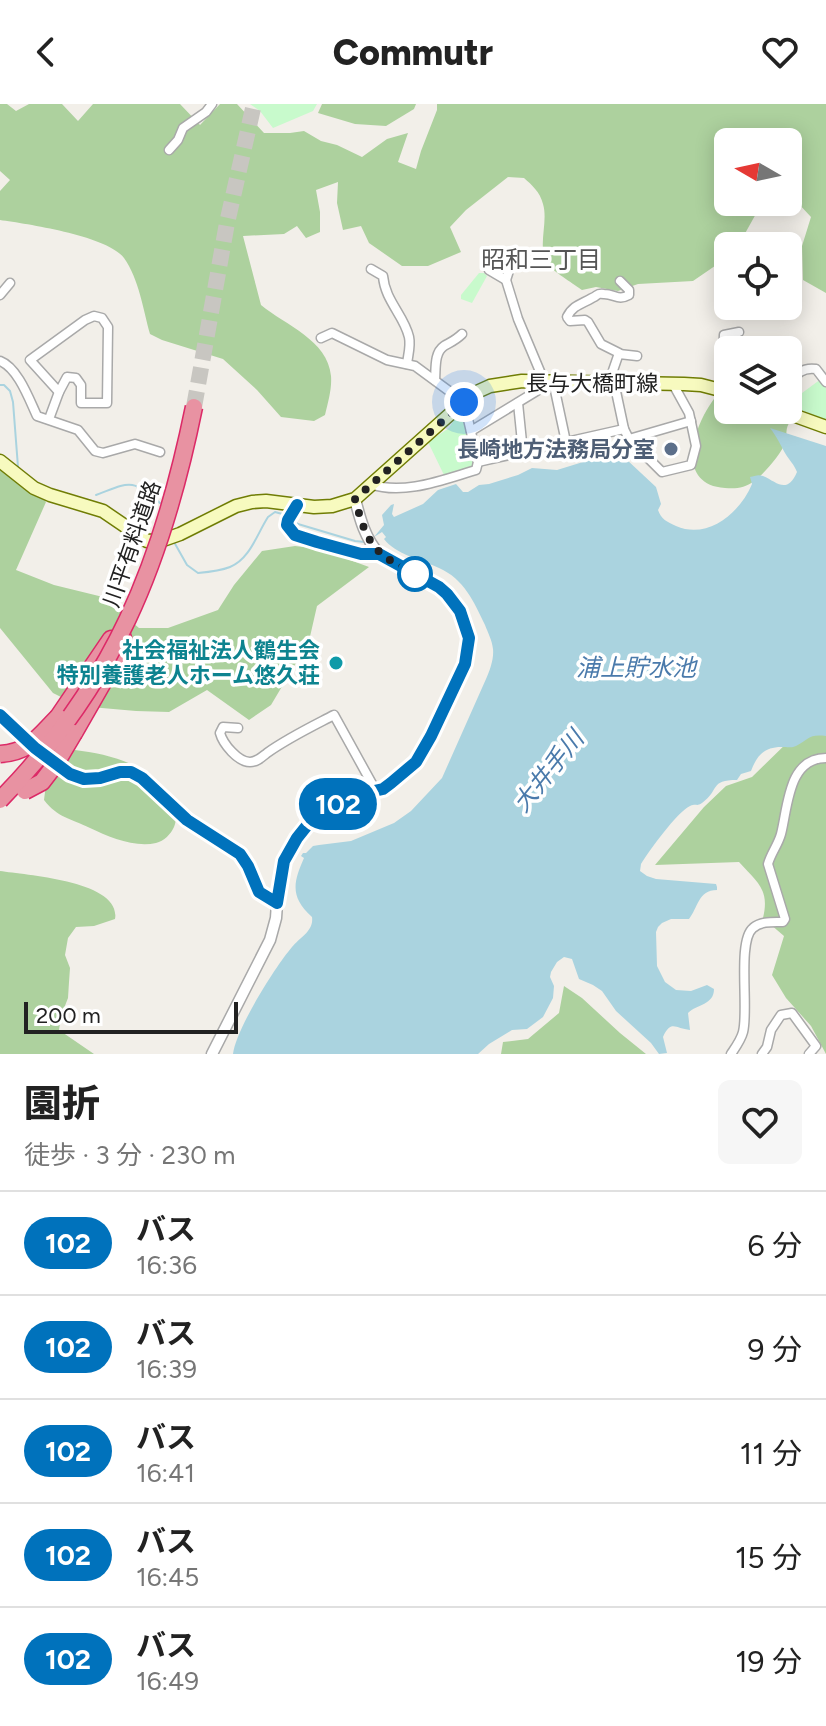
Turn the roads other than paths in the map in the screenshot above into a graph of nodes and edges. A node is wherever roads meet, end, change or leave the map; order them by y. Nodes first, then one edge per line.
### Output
1 (212, 104) edge
2 (169, 150) dead end
3 (514, 255) dead end
4 (371, 269) dead end
5 (489, 270) dead end
6 (506, 280) junction
7 (620, 281) dead end
8 (10, 283) dead end
9 (0, 295) edge
10 (739, 332) dead end
11 (462, 334) dead end
12 (724, 336) edge
13 (321, 338) dead end
14 (619, 354) junction
15 (637, 356) dead end
16 (0, 361) edge
17 (407, 364) junction
18 (802, 371) edge
19 (435, 380) junction
20 (548, 381) junction
21 (611, 382) junction
22 (826, 382) edge
23 (673, 384) junction
24 (714, 388) edge
25 (59, 392) junction
26 (464, 402) junction
27 (518, 403) junction
28 (192, 406) tunnel mouth
29 (802, 418) edge
30 (49, 419) junction
31 (691, 421) junction
32 (826, 427) edge
33 (624, 429) junction
34 (471, 431) junction
35 (629, 439) junction
36 (566, 442) junction
37 (160, 452) dead end
38 (523, 452) junction
39 (0, 461) edge
40 (478, 462) junction
41 (371, 484) junction
42 (355, 499) junction
43 (292, 513) junction
44 (379, 554) junction
45 (126, 622) junction
46 (0, 715) edge
47 (238, 728) dead end
48 (0, 754) edge
49 (826, 758) edge
50 (376, 791) junction
51 (0, 793) edge
52 (0, 800) edge
53 (277, 903) junction
54 (212, 1054) edge
55 (731, 1054) edge
56 (762, 1054) edge
57 (809, 1054) edge

1 - 2 street
3 - 6 street
4 - 17 street
5 - 6 street
6 - 20 street
7 - 14 street
8 - 9 street
10 - 12 street
11 - 19 street
13 - 17 street
14 - 15 street
14 - 21 street
16 - 30 street
17 - 19 street
18 - 22 street
19 - 26 street
20 - 21 main road, 長与大橋町線
20 - 26 main road, 長与大橋町線
20 - 27 street
20 - 36 street
21 - 23 main road, 長与大橋町線
21 - 33 street
23 - 24 main road, 長与大橋町線
23 - 31 street
25 - 25 street
25 - 30 street
26 - 34 street
26 - 41 main road, 長与大橋町線
27 - 34 street
27 - 38 street
28 - 45 highway, 川平有料道路, bridge
29 - 32 main road
30 - 37 street
31 - 35 street
31 - 35 street
33 - 35 street
33 - 36 street
34 - 40 street
36 - 38 street
38 - 40 street
39 - 43 main road
40 - 41 street
41 - 42 main road, 長与大橋町線
42 - 43 main road
42 - 44 street
43 - 44 street
44 - 50 street
45 - 48 highway, bridge
45 - 51 highway, 川平有料道路, bridge
45 - 51 highway, bridge
45 - 52 highway, 川平有料道路, bridge
46 - 53 street
47 - 50 street
49 - 55 street
50 - 53 street
53 - 54 street
56 - 57 street

